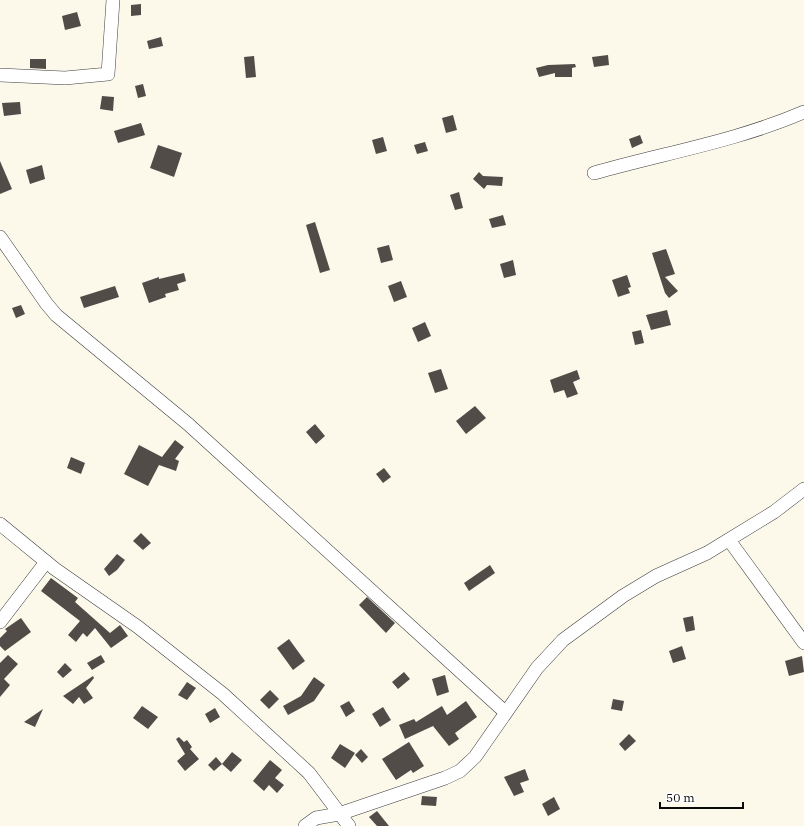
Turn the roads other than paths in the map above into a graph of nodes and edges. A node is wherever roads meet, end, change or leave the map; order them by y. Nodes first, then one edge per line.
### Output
1 (113, 0) edge
2 (0, 75) edge
3 (804, 112) edge
4 (594, 173) dead end
5 (0, 237) edge
6 (804, 489) edge
7 (0, 524) edge
8 (729, 540) junction
9 (46, 562) junction
10 (0, 622) edge
11 (804, 643) edge
12 (505, 712) junction
13 (339, 814) junction
14 (305, 826) edge
15 (349, 826) edge

1 - 2 street
3 - 4 street
5 - 12 street
6 - 8 street
7 - 9 street
8 - 11 street
8 - 12 street
9 - 10 street
9 - 13 street
12 - 13 street
13 - 14 street
13 - 15 street

